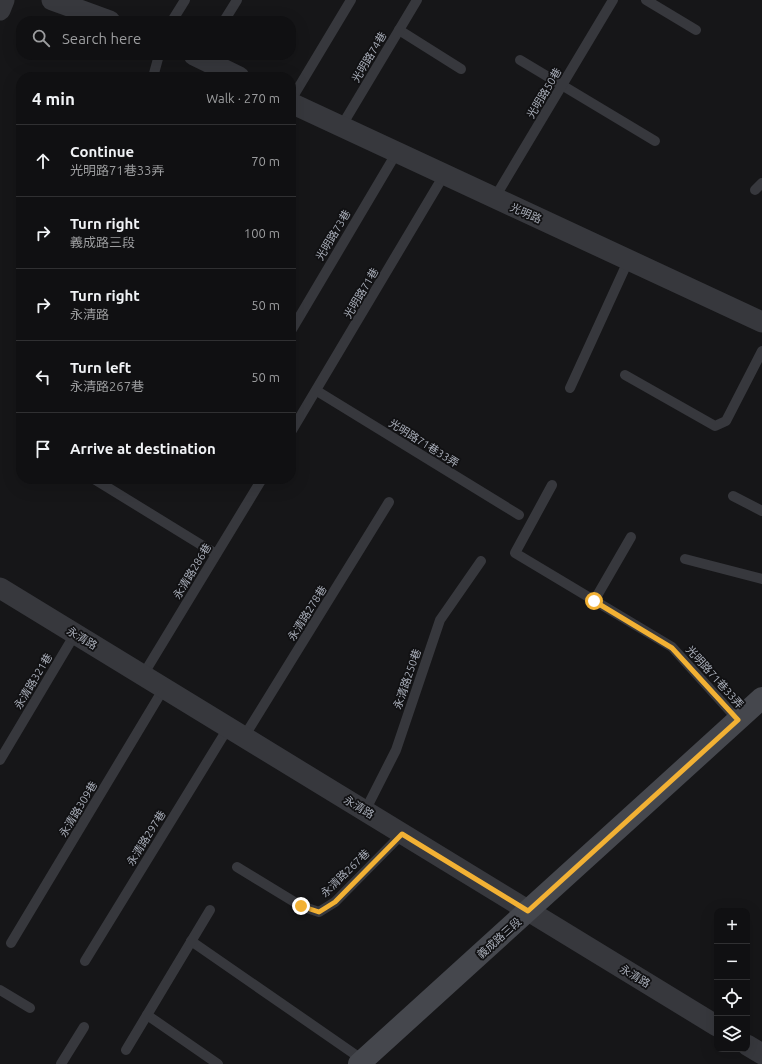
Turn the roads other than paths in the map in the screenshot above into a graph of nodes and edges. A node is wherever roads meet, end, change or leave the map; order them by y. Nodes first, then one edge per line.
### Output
1 (4, 0) edge
2 (52, 0) edge
3 (185, 0) edge
4 (237, 0) edge
5 (351, 0) edge
6 (418, 0) edge
7 (613, 0) edge
8 (646, 0) edge
9 (0, 10) edge
10 (96, 16) edge
11 (175, 16) edge
12 (227, 16) edge
13 (399, 30) junction
14 (696, 30) dead end
15 (158, 60) edge
16 (207, 60) edge
17 (520, 60) dead end
18 (461, 69) dead end
19 (154, 72) edge
20 (230, 72) edge
21 (562, 85) junction
22 (296, 93) edge
23 (296, 104) edge
24 (341, 126) junction
25 (655, 140) dead end
26 (396, 152) junction
27 (444, 175) junction
28 (494, 199) junction
29 (629, 259) junction
30 (296, 322) edge
31 (762, 322) edge
32 (762, 351) edge
33 (625, 375) dead end
34 (570, 388) dead end
35 (317, 391) junction
36 (296, 424) edge
37 (102, 484) edge
38 (259, 484) edge
39 (552, 486) dead end
40 (733, 496) dead end
41 (389, 502) dead end
42 (762, 511) edge
43 (518, 515) dead end
44 (631, 537) dead end
45 (216, 554) junction
46 (684, 558) dead end
47 (481, 561) dead end
48 (762, 579) edge
49 (0, 588) edge
50 (594, 601) junction
51 (75, 634) junction
52 (143, 675) junction
53 (164, 688) junction
54 (762, 698) edge
55 (738, 720) junction
56 (236, 732) junction
57 (0, 760) edge
58 (365, 811) junction
59 (402, 834) junction
60 (237, 867) dead end
61 (210, 910) dead end
62 (528, 911) junction
63 (191, 941) junction
64 (11, 943) dead end
65 (85, 961) dead end
66 (0, 990) edge
67 (30, 1008) dead end
68 (147, 1015) junction
69 (714, 1024) edge
70 (84, 1027) dead end
71 (750, 1047) edge
72 (126, 1050) dead end
73 (762, 1054) edge
74 (361, 1062) edge
75 (61, 1064) edge
76 (218, 1064) edge

1 - 9 street
2 - 10 street
3 - 11 lane
4 - 12 lane
5 - 22 lane
6 - 13 lane, 光明路74巷
7 - 21 lane, 光明路50巷
8 - 14 lane
13 - 18 lane
13 - 24 lane, 光明路74巷
15 - 19 lane
16 - 20 street
17 - 21 lane
21 - 25 lane
21 - 28 lane, 光明路50巷
23 - 24 street, 光明路
24 - 26 street, 光明路
26 - 27 street, 光明路
26 - 30 lane, 光明路73巷
27 - 28 street, 光明路
27 - 35 lane, 光明路71巷
28 - 29 street, 光明路
29 - 31 street, 光明路
29 - 34 lane
32 - 33 lane
35 - 36 lane, 光明路71巷
35 - 43 lane, 光明路71巷33弄
37 - 45 lane
38 - 45 lane, 永清路286巷
39 - 50 lane, 光明路71巷33弄
40 - 42 lane
41 - 56 lane, 永清路278巷
44 - 50 lane
45 - 52 lane, 永清路286巷
46 - 48 lane
47 - 58 lane, 永清路250巷
49 - 51 street, 永清路
50 - 55 lane, 光明路71巷33弄
51 - 52 street, 永清路
51 - 57 lane, 永清路321巷
52 - 53 street, 永清路
53 - 56 street, 永清路
53 - 64 lane, 永清路309巷
54 - 55 street, 義成路三段
55 - 62 street, 義成路三段
56 - 58 street, 永清路
56 - 65 lane, 永清路297巷
58 - 59 street, 永清路
59 - 60 lane, 永清路267巷
59 - 62 street, 永清路
61 - 63 lane
62 - 69 street, 永清路
62 - 74 street, 義成路三段
63 - 68 lane
63 - 74 lane
66 - 67 lane
68 - 72 lane
68 - 76 lane
70 - 75 lane
71 - 73 street

